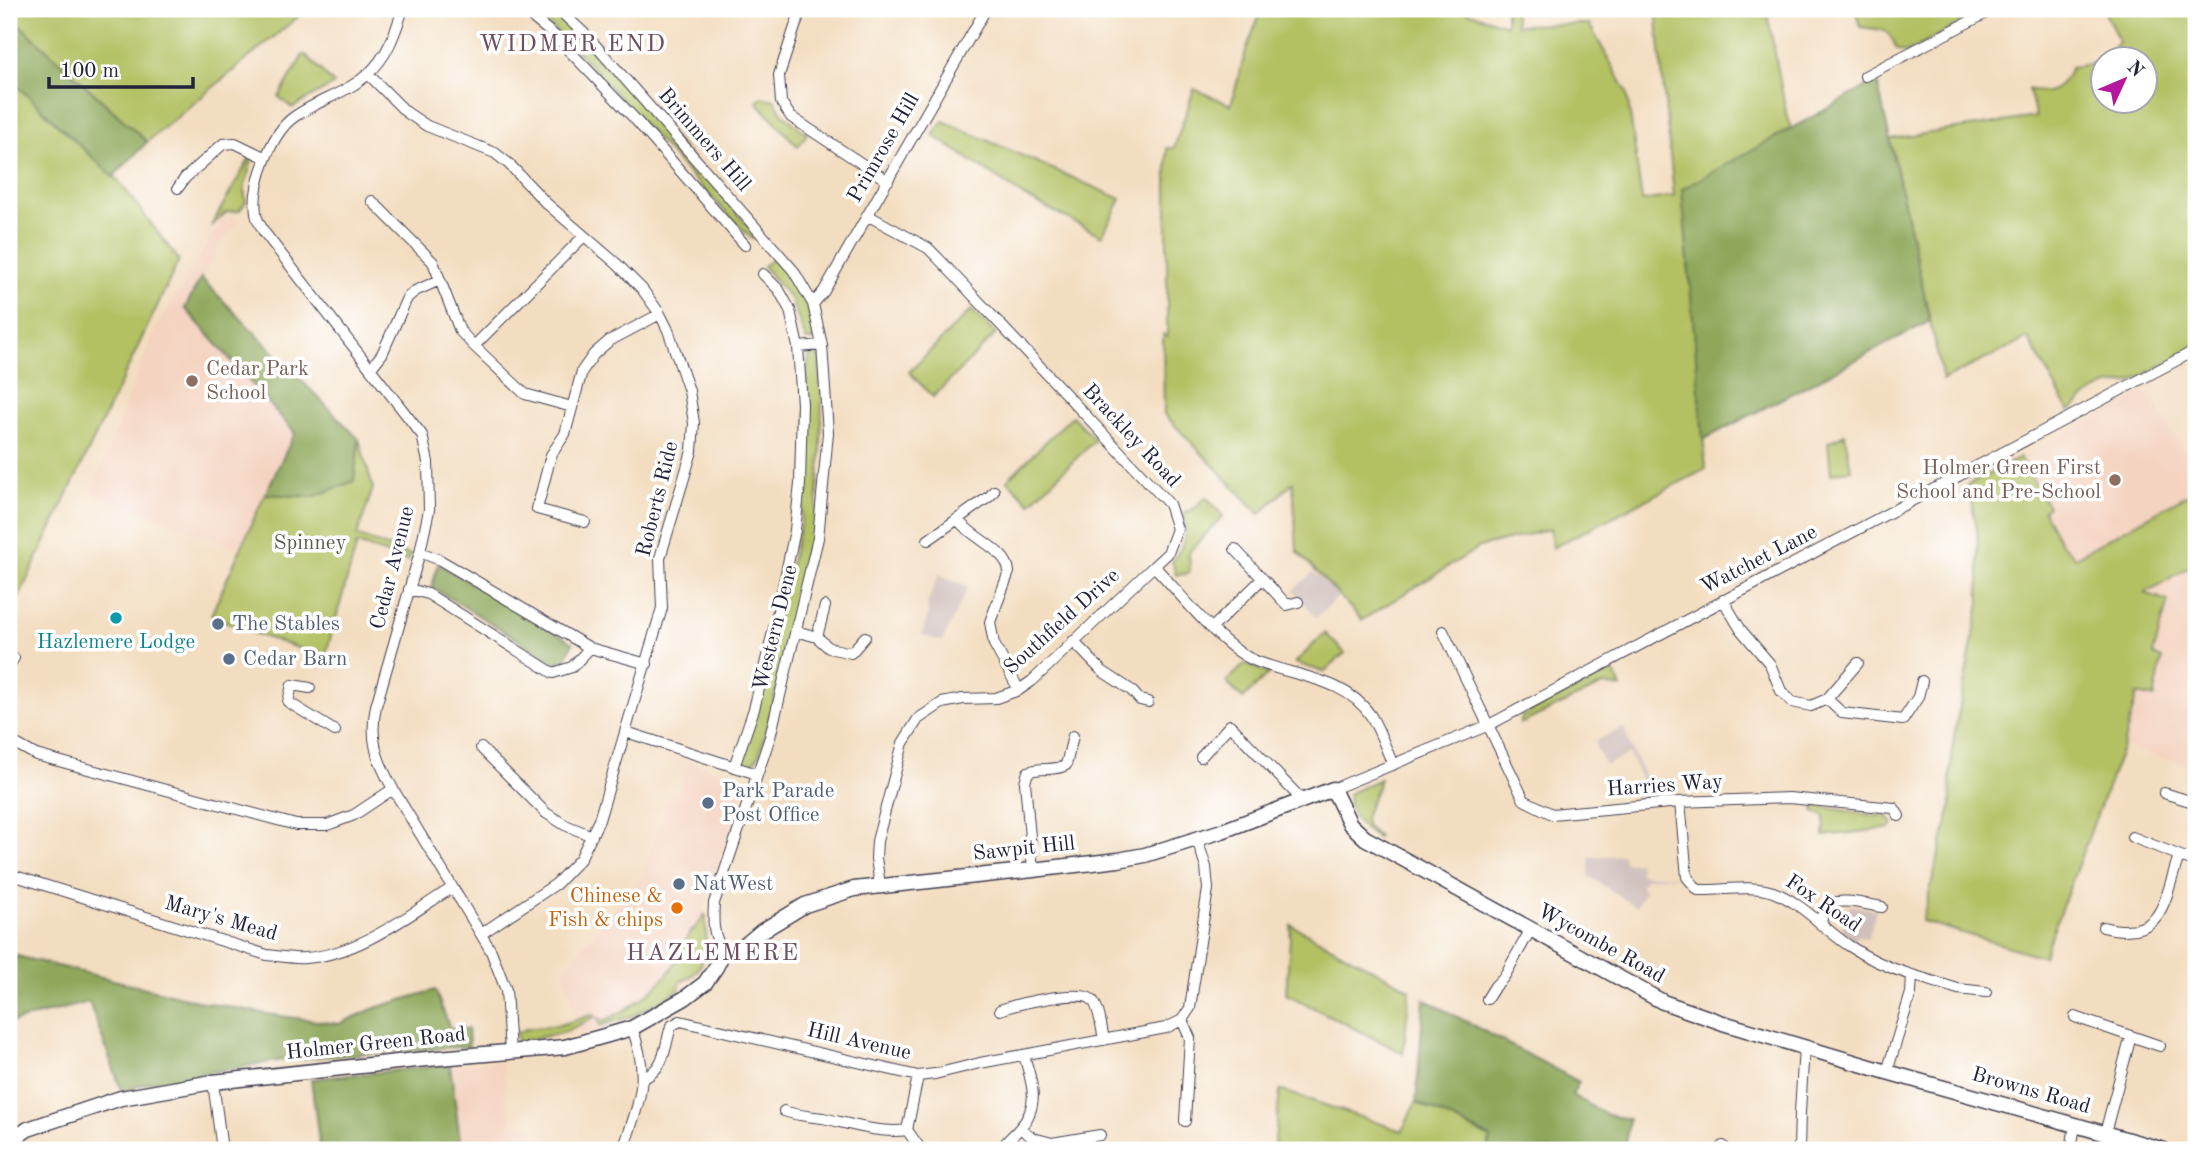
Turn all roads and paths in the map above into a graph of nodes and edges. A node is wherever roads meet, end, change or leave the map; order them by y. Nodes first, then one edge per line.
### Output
1 (403, 9) edge
2 (522, 9) edge
3 (558, 9) edge
4 (801, 9) edge
5 (986, 9) edge
6 (1994, 9) edge
7 (368, 74) junction
8 (1865, 76) dead end
9 (266, 158) junction
10 (888, 181) junction
11 (178, 188) dead end
12 (373, 201) dead end
13 (867, 215) junction
14 (584, 236) junction
15 (745, 245) dead end
16 (763, 274) dead end
17 (440, 280) junction
18 (813, 304) junction
19 (660, 314) junction
20 (822, 345) junction
21 (474, 346) junction
22 (798, 346) junction
23 (2196, 351) edge
24 (371, 368) junction
25 (572, 407) junction
26 (994, 491) dead end
27 (957, 519) junction
28 (585, 522) dead end
29 (928, 540) dead end
30 (1235, 549) dead end
31 (419, 552) junction
32 (1154, 566) junction
33 (1262, 579) junction
34 (409, 589) junction
35 (1723, 600) junction
36 (1298, 603) dead end
37 (825, 607) dead end
38 (1212, 628) junction
39 (796, 631) junction
40 (1443, 631) dead end
41 (817, 637) junction
42 (865, 637) dead end
43 (1073, 641) junction
44 (590, 648) junction
45 (1858, 663) dead end
46 (647, 664) junction
47 (1922, 681) dead end
48 (310, 688) dead end
49 (1019, 690) junction
50 (1827, 699) junction
51 (1148, 702) dead end
52 (1489, 725) junction
53 (335, 731) dead end
54 (626, 732) junction
55 (1073, 736) dead end
56 (9, 740) edge
57 (481, 748) dead end
58 (1201, 757) dead end
59 (1393, 765) junction
60 (734, 767) junction
61 (757, 774) junction
62 (393, 789) junction
63 (1333, 789) junction
64 (2164, 793) dead end
65 (1303, 802) junction
66 (1680, 802) junction
67 (2196, 803) edge
68 (1898, 809) dead end
69 (592, 836) junction
70 (2132, 837) dead end
71 (1197, 839) junction
72 (2179, 856) junction
73 (2196, 862) edge
74 (1034, 870) junction
75 (9, 874) edge
76 (880, 885) junction
77 (452, 888) junction
78 (1882, 907) dead end
79 (1821, 925) junction
80 (2103, 927) dead end
81 (1531, 929) junction
82 (481, 934) junction
83 (723, 951) junction
84 (1912, 975) junction
85 (1986, 992) dead end
86 (1487, 999) dead end
87 (1000, 1010) dead end
88 (1182, 1020) junction
89 (632, 1027) junction
90 (2078, 1032) dead end
91 (2132, 1036) junction
92 (1104, 1040) junction
93 (2160, 1046) dead end
94 (1804, 1047) junction
95 (510, 1052) junction
96 (1024, 1056) junction
97 (1887, 1072) junction
98 (918, 1076) junction
99 (643, 1079) junction
100 (212, 1082) junction
101 (784, 1111) dead end
102 (1185, 1121) dead end
103 (2075, 1125) junction
104 (1020, 1128) junction
105 (907, 1130) junction
106 (2105, 1133) junction
107 (1100, 1135) dead end
108 (9, 1142) edge
109 (222, 1150) edge
110 (623, 1150) edge
111 (919, 1150) edge
112 (1001, 1150) edge
113 (1799, 1150) edge
114 (2071, 1150) edge
115 (2164, 1150) edge

1 - 7 street, Cedar Avenue
2 - 15 street
3 - 18 street, Brimmers Hill
4 - 10 street
5 - 10 street, Primrose Hill
6 - 8 street
7 - 9 street, Cedar Avenue
7 - 14 street, Roberts Ride
9 - 11 street
9 - 24 street, Cedar Avenue
10 - 13 street, Primrose Hill
12 - 17 street
13 - 18 street, Primrose Hill
13 - 32 street, Brackley Road
14 - 19 street, Roberts Ride
14 - 21 street
16 - 22 street
17 - 21 street
17 - 24 street
18 - 20 street, Western Dene
19 - 25 street
19 - 46 street, Roberts Ride
20 - 22 street
20 - 39 street, Western Dene
21 - 25 street
22 - 60 street
23 - 35 street, Watchet Lane
24 - 31 street, Cedar Avenue
25 - 28 street
26 - 27 street
27 - 29 street
27 - 49 street
30 - 33 street
31 - 34 street, Cedar Avenue
31 - 44 street
32 - 38 street
32 - 43 street, Southfield Drive
33 - 36 street
33 - 38 street
34 - 44 street
34 - 62 street, Cedar Avenue
35 - 50 street
35 - 52 street, Watchet Lane
37 - 41 street
38 - 59 street
39 - 41 street
39 - 61 street, Western Dene
40 - 52 street, Harries Way
41 - 42 street
43 - 49 street, Southfield Drive
43 - 51 street
44 - 46 street
45 - 50 street
46 - 54 street, Roberts Ride
47 - 50 street
48 - 53 street
49 - 76 street, Southfield Drive
52 - 59 street, Watchet Lane
52 - 66 street, Harries Way
54 - 60 street
54 - 69 street, Roberts Ride
55 - 74 street
56 - 62 street
57 - 69 street
58 - 65 street
59 - 63 street, Watchet Lane
60 - 61 street
61 - 83 street, Western Dene
62 - 77 street, Cedar Avenue
63 - 65 street, Sawpit Hill
63 - 81 street, Wycombe Road
64 - 67 street
65 - 71 street, Sawpit Hill
66 - 68 street, Harries Way
66 - 79 street, Fox Road
69 - 82 street, Roberts Ride
70 - 72 street
71 - 74 street, Sawpit Hill
71 - 88 street
72 - 73 street
72 - 80 street
74 - 76 street, Sawpit Hill
75 - 77 street, Mary's Mead
76 - 83 street, Sawpit Hill
77 - 82 street, Cedar Avenue
78 - 79 street
79 - 84 street, Fox Road
81 - 86 street
81 - 94 street, Wycombe Road
82 - 95 street, Cedar Avenue
83 - 89 street, Holmer Green Road
84 - 85 street, Fox Road
84 - 97 street
87 - 92 street
88 - 92 street, Hill Avenue
88 - 102 street
89 - 95 street, Holmer Green Road
89 - 99 street
90 - 91 street
91 - 93 street
91 - 106 street
92 - 96 street, Hill Avenue
94 - 97 street, Wycombe Road
94 - 113 street
95 - 100 street, Holmer Green Road
96 - 98 street, Hill Avenue
96 - 104 street
97 - 103 street, Browns Road
98 - 99 street, Hill Avenue
98 - 105 street
99 - 110 street
100 - 108 street, Holmer Green Road
100 - 109 street
101 - 105 street
103 - 106 street, Browns Road
103 - 114 street
104 - 107 street
104 - 112 street
105 - 111 street
106 - 115 street, Browns Road

